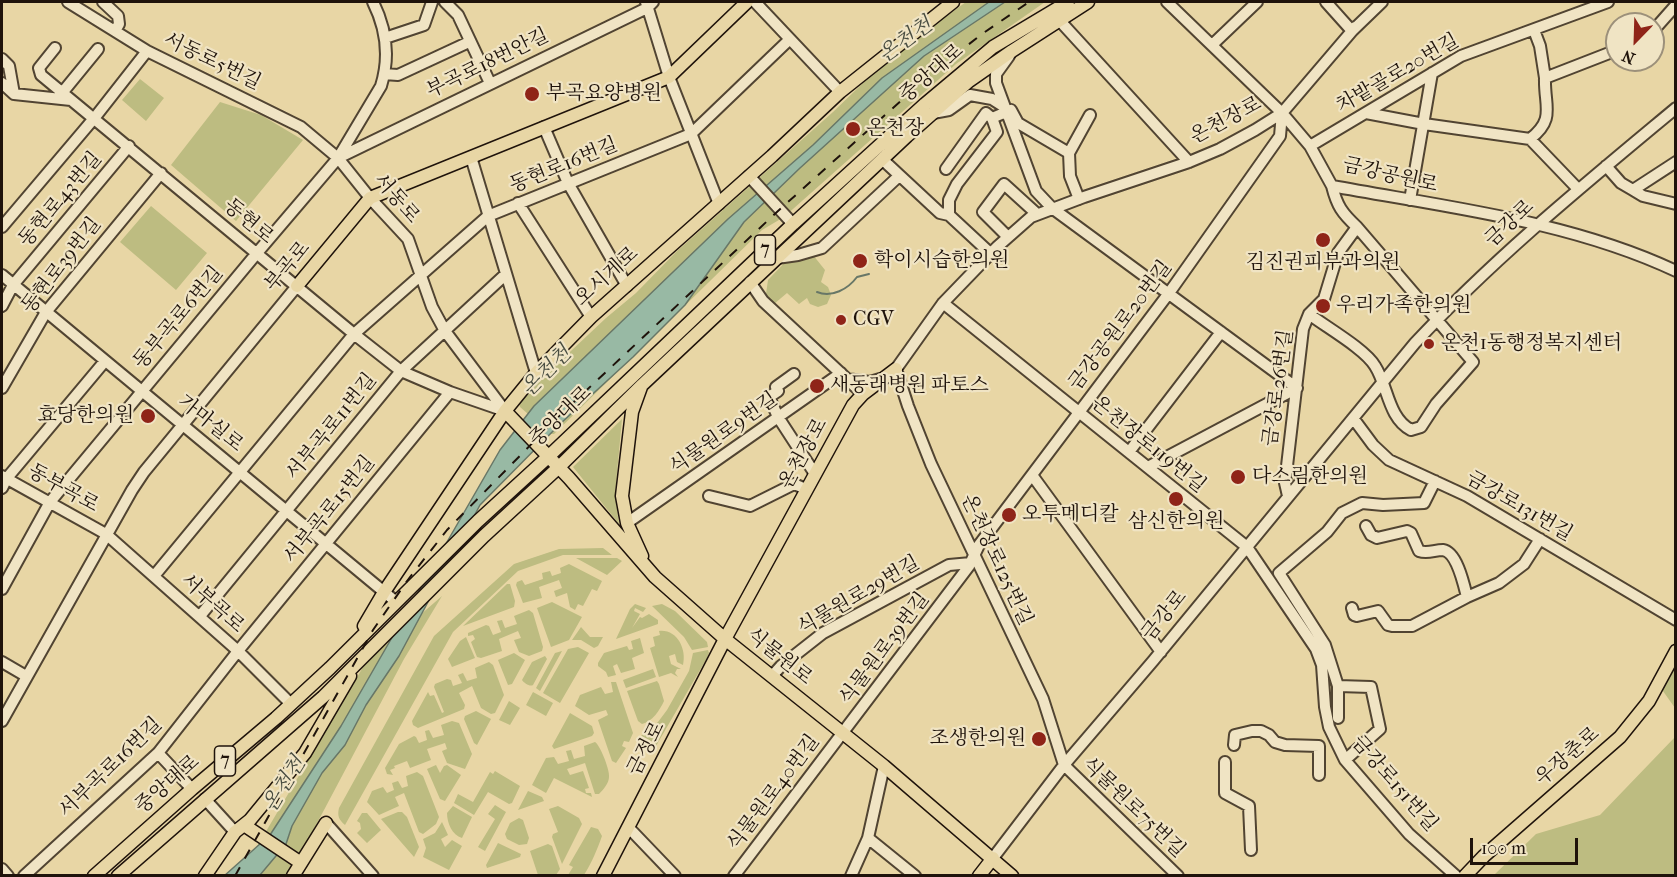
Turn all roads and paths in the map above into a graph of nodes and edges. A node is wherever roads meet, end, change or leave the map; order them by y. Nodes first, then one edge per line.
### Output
1 (68, 2) edge
2 (103, 2) edge
3 (373, 2) edge
4 (432, 2) edge
5 (445, 2) edge
6 (747, 2) edge
7 (755, 2) edge
8 (954, 2) edge
9 (1068, 2) edge
10 (1088, 2) edge
11 (1167, 2) edge
12 (1257, 2) edge
13 (1326, 2) edge
14 (1371, 2) edge
15 (1382, 2) edge
16 (1608, 2) edge
17 (648, 4) edge
18 (1676, 5) edge
19 (1665, 17) edge
20 (1060, 21) junction
21 (1534, 30) junction
22 (115, 31) junction
23 (1352, 31) junction
24 (385, 38) junction
25 (790, 39) junction
26 (469, 42) junction
27 (1212, 45) junction
28 (55, 48) dead end
29 (98, 49) dead end
30 (147, 51) junction
31 (1012, 51) junction
32 (1605, 55) edge
33 (2, 59) edge
34 (1432, 73) junction
35 (384, 74) junction
36 (669, 76) junction
37 (1545, 78) junction
38 (2, 82) edge
39 (490, 83) junction
40 (840, 92) junction
41 (62, 93) junction
42 (14, 94) junction
43 (73, 100) junction
44 (1676, 108) edge
45 (1004, 109) junction
46 (933, 113) junction
47 (1282, 113) junction
48 (1366, 113) junction
49 (1090, 115) dead end
50 (989, 116) junction
51 (94, 117) junction
52 (1424, 124) junction
53 (544, 128) junction
54 (691, 134) junction
55 (1530, 139) junction
56 (129, 146) junction
57 (1310, 146) junction
58 (1069, 153) junction
59 (471, 157) junction
60 (338, 158) junction
61 (883, 160) junction
62 (1189, 162) junction
63 (1676, 162) edge
64 (1606, 166) junction
65 (946, 169) dead end
66 (161, 173) junction
67 (749, 176) junction
68 (899, 176) junction
69 (568, 183) junction
70 (1332, 186) junction
71 (1578, 189) junction
72 (1633, 190) junction
73 (370, 198) junction
74 (1078, 199) junction
75 (1410, 200) junction
76 (518, 203) junction
77 (718, 204) junction
78 (1676, 204) edge
79 (1052, 208) junction
80 (1037, 214) junction
81 (950, 215) junction
82 (489, 216) junction
83 (793, 224) junction
84 (1538, 224) junction
85 (2, 227) edge
86 (1358, 227) junction
87 (1008, 237) junction
88 (257, 253) junction
89 (991, 254) junction
90 (777, 258) junction
91 (1676, 271) edge
92 (506, 274) junction
93 (2, 275) edge
94 (421, 275) junction
95 (750, 282) junction
96 (14, 285) junction
97 (297, 286) junction
98 (627, 286) junction
99 (1169, 293) junction
100 (943, 303) junction
101 (2, 306) edge
102 (46, 312) junction
103 (1309, 314) junction
104 (591, 317) junction
105 (1437, 319) junction
106 (445, 331) junction
107 (1221, 332) junction
108 (354, 334) junction
109 (105, 361) junction
110 (401, 371) junction
111 (536, 373) junction
112 (891, 373) junction
113 (794, 374) dead end
114 (844, 376) junction
115 (1383, 382) junction
116 (642, 385) junction
117 (2, 388) edge
118 (1297, 388) junction
119 (142, 391) junction
120 (450, 392) junction
121 (863, 394) junction
122 (505, 411) junction
123 (1079, 412) junction
124 (778, 417) junction
125 (1353, 418) junction
126 (183, 425) junction
127 (545, 452) junction
128 (1129, 452) junction
129 (559, 467) junction
130 (1148, 467) junction
131 (240, 472) junction
132 (815, 474) junction
133 (1032, 475) junction
134 (3, 481) edge
135 (1436, 481) junction
136 (806, 489) junction
137 (709, 496) dead end
138 (1288, 496) junction
139 (50, 502) junction
140 (286, 510) junction
141 (627, 523) junction
142 (1366, 526) dead end
143 (106, 534) junction
144 (1540, 539) junction
145 (327, 544) junction
146 (1247, 547) junction
147 (973, 559) junction
148 (154, 576) junction
149 (655, 577) junction
150 (2, 589) edge
151 (384, 592) junction
152 (1467, 597) junction
153 (395, 601) junction
154 (1352, 608) dead end
155 (200, 616) junction
156 (1676, 620) edge
157 (725, 639) junction
158 (355, 643) junction
159 (238, 651) junction
160 (1676, 651) edge
161 (1161, 652) junction
162 (360, 660) junction
163 (2, 662) edge
164 (26, 676) junction
165 (772, 676) junction
166 (1338, 686) junction
167 (291, 704) junction
168 (1338, 718) dead end
169 (2, 720) edge
170 (843, 733) junction
171 (1234, 745) dead end
172 (158, 753) junction
173 (1345, 760) junction
174 (1225, 762) dead end
175 (1064, 765) junction
176 (884, 766) junction
177 (1319, 775) dead end
178 (192, 789) junction
179 (205, 799) junction
180 (326, 823) joint
181 (243, 828) junction
182 (629, 828) junction
183 (868, 838) junction
184 (1251, 850) dead end
185 (993, 858) junction
186 (298, 861) junction
187 (2, 869) edge
188 (8, 876) edge
189 (24, 876) edge
190 (94, 876) edge
191 (118, 876) edge
192 (205, 876) edge
193 (293, 876) edge
194 (373, 876) edge
195 (603, 876) edge
196 (675, 876) edge
197 (734, 876) edge
198 (851, 876) edge
199 (915, 876) edge
200 (979, 876) edge
201 (1012, 876) edge
202 (1178, 876) edge
203 (1456, 876) edge
204 (1465, 876) edge

1 - 22 street, 서동로5번길
2 - 22 street
3 - 24 street
4 - 24 street
5 - 26 street
6 - 36 main road, 부곡로
7 - 25 street
8 - 40 main road, 오시게로
9 - 83 main road, 중앙대로 / 7
10 - 20 main road, 중앙대로 / 7
11 - 27 street, 금강공원로
12 - 27 street
13 - 23 street
14 - 23 street
15 - 23 street, 온천장로
16 - 21 street, 차밭골로20번길
17 - 36 street
17 - 39 street, 부곡로18번안길
18 - 19 street
20 - 31 main road, 중앙대로 / 7
20 - 62 street
21 - 34 street, 차밭골로20번길
21 - 37 street
22 - 30 street, 서동로5번길
23 - 47 street, 온천장로
24 - 35 street
25 - 40 street
25 - 54 street, 동현로16번길
26 - 35 street
26 - 39 street
27 - 47 street, 금강공원로
28 - 41 street, 동현로
29 - 41 street
30 - 51 street
30 - 60 street, 서동로5번길
31 - 45 street
31 - 46 main road, 중앙대로 / 7
32 - 37 street
33 - 42 street
34 - 48 street, 차밭골로20번길
34 - 52 street
35 - 60 street
36 - 53 main road, 부곡로
36 - 54 street
37 - 55 street
38 - 42 street
39 - 60 street, 부곡로18번안길
40 - 67 main road, 오시게로
41 - 43 street, 동현로
42 - 43 street
43 - 51 street, 동현로
44 - 64 street, 금강로
45 - 46 street
45 - 50 street
45 - 58 street
45 - 79 street
46 - 61 main road, 중앙대로 / 7
47 - 57 street, 금강공원로
47 - 62 street, 온천장로
47 - 99 street, 금강공원로20번길
48 - 52 street
48 - 57 street, 차밭골로20번길
49 - 58 street
50 - 65 street
50 - 81 street
51 - 56 street, 동현로
51 - 85 street
52 - 55 street
52 - 75 street
53 - 59 main road, 부곡로
53 - 69 street
54 - 69 street, 동현로16번길
54 - 77 street
55 - 71 street
56 - 66 street, 동현로
56 - 96 street, 동현로43번길
57 - 70 street, 금강공원로
58 - 74 street
59 - 73 main road, 부곡로
59 - 82 street
60 - 73 street, 서동로
60 - 88 street, 동부곡로6번길
61 - 68 street
61 - 90 main road, 중앙대로 / 7
62 - 74 street, 온천장로
63 - 72 street
64 - 71 street, 금강로
64 - 72 street
66 - 88 street, 동현로
66 - 102 street, 동현로39번길
67 - 77 main road, 오시게로
67 - 83 street
68 - 81 street
68 - 90 street
69 - 76 street, 동현로16번길
69 - 98 street
70 - 75 street, 금강공원로
70 - 86 street
71 - 84 street, 금강로
72 - 78 street
73 - 94 street, 서동로
73 - 97 main road, 부곡로
74 - 79 street, 온천장로
75 - 84 street, 금강공원로
76 - 82 street, 동현로16번길
76 - 104 street
77 - 98 main road, 오시게로
79 - 80 street, 온천장로
79 - 99 street
80 - 87 street, 온천장로
80 - 87 street
81 - 89 street
82 - 92 street
82 - 94 street, 동현로16번길
83 - 127 main road, 중앙대로 / 7
84 - 91 street, 금강공원로
84 - 105 street, 금강로
86 - 103 street, 금강로26번길
86 - 105 street
87 - 89 street, 온천장로
88 - 97 street, 동현로
88 - 119 street, 동부곡로6번길
89 - 100 street, 온천장로
90 - 95 main road, 중앙대로 / 7
92 - 106 street, 서부곡로11번길
92 - 111 street
93 - 96 street, 가마실로
94 - 106 street, 서동로
94 - 108 street, 동현로16번길
95 - 114 street
95 - 116 main road, 중앙대로 / 7
96 - 101 street, 동현로43번길
96 - 102 street, 가마실로
97 - 108 street, 동현로
97 - 126 street, 부곡로
98 - 104 main road, 오시게로
99 - 107 street
99 - 123 street, 금강공원로20번길
100 - 112 street, 온천장로
100 - 123 street, 온천장로119번길
102 - 109 street, 가마실로
102 - 117 street, 동현로39번길
103 - 115 street
103 - 118 street, 금강로26번길
104 - 111 main road, 오시게로
105 - 115 street, 금강로
105 - 115 street
106 - 110 street, 서부곡로11번길
106 - 122 street, 서동로
107 - 118 street
107 - 128 street
108 - 110 street, 동현로
108 - 131 street, 동현로16번길
109 - 119 street, 가마실로
109 - 134 street
110 - 120 street, 동현로
110 - 140 street, 서부곡로11번길
111 - 122 main road, 오시게로
112 - 114 street
112 - 121 main road, 온천장로
112 - 147 street, 온천장로125번길
113 - 124 street
114 - 121 street
114 - 124 street, 식물원로9번길
115 - 125 street, 금강로
116 - 129 main road, 중앙대로 / 7
116 - 141 main road
118 - 130 street
118 - 138 street, 금강로26번길
119 - 126 street, 가마실로
119 - 139 street, 동부곡로6번길
120 - 122 street, 동현로
120 - 145 street, 서부곡로15번길
121 - 132 main road, 온천장로
122 - 127 main road, 식물원로
122 - 151 main road, 오시게로
123 - 128 street, 온천장로119번길
123 - 133 street, 금강공원로20번길
124 - 132 street
124 - 141 street, 식물원로9번길
125 - 135 street, 금강로131번길
125 - 138 street, 금강로
126 - 131 street, 가마실로
126 - 143 street, 부곡로
127 - 129 main road, 식물원로
127 - 153 main road, 중앙대로 / 7
128 - 130 street, 온천장로119번길
129 - 149 main road, 식물원로
129 - 162 main road, 중앙대로 / 7
130 - 146 street, 온천장로119번길
131 - 140 street, 가마실로
131 - 148 street, 동현로16번길
132 - 136 main road, 온천장로
133 - 147 street, 금강공원로20번길
133 - 161 street
134 - 139 street, 동부곡로
135 - 144 street, 금강로131번길
135 - 166 street
136 - 137 street
136 - 157 main road, 온천장로
138 - 146 street, 금강로
139 - 143 street, 동부곡로
139 - 150 street, 동부곡로6번길
140 - 145 street, 가마실로
140 - 155 street, 서부곡로11번길
141 - 149 main road
142 - 152 street
143 - 148 street, 서부곡로
143 - 164 street, 부곡로
144 - 152 street
144 - 156 street, 금강로131번길
145 - 151 street, 가마실로
145 - 159 street, 서부곡로15번길
146 - 161 street, 금강로
146 - 173 street, 금강로151번길
147 - 165 street, 식물원로29번길
147 - 170 street, 식물원로39번길
147 - 175 street, 온천장로125번길
148 - 155 street, 서부곡로
149 - 157 main road, 식물원로
151 - 153 street, 가마실로
151 - 158 main road, 오시게로
152 - 154 street
153 - 158 main road, 중앙대로 / 7
155 - 159 street, 서부곡로
157 - 165 main road, 식물원로
157 - 182 main road, 금정로
158 - 167 main road, 중앙대로 / 7
159 - 167 street, 서부곡로
159 - 172 street, 서부곡로16번길
160 - 204 main road, 우장춘로
161 - 175 street, 금강로
162 - 179 main road, 중앙대로 / 7
162 - 181 main road
163 - 164 street
164 - 169 street, 부곡로
165 - 170 main road, 식물원로
166 - 168 street
166 - 173 street
167 - 178 main road, 중앙대로 / 7
170 - 176 main road, 식물원로
170 - 197 street, 식물원로40번길
171 - 177 street
172 - 178 street
172 - 189 street, 서부곡로16번길
173 - 203 street, 금강로151번길
174 - 184 street
175 - 185 street, 금강로
175 - 202 street, 식물원로75번길
176 - 183 street
176 - 185 main road, 식물원로
178 - 190 main road, 중앙대로 / 7
179 - 181 street
179 - 191 main road, 중앙대로 / 7
180 - 186 main road
180 - 194 street
181 - 186 main road
181 - 192 main road
182 - 195 main road, 금정로
182 - 196 street
183 - 198 street
183 - 199 street
185 - 200 main road, 금강로
185 - 201 main road, 식물원로
186 - 193 main road
187 - 188 street

